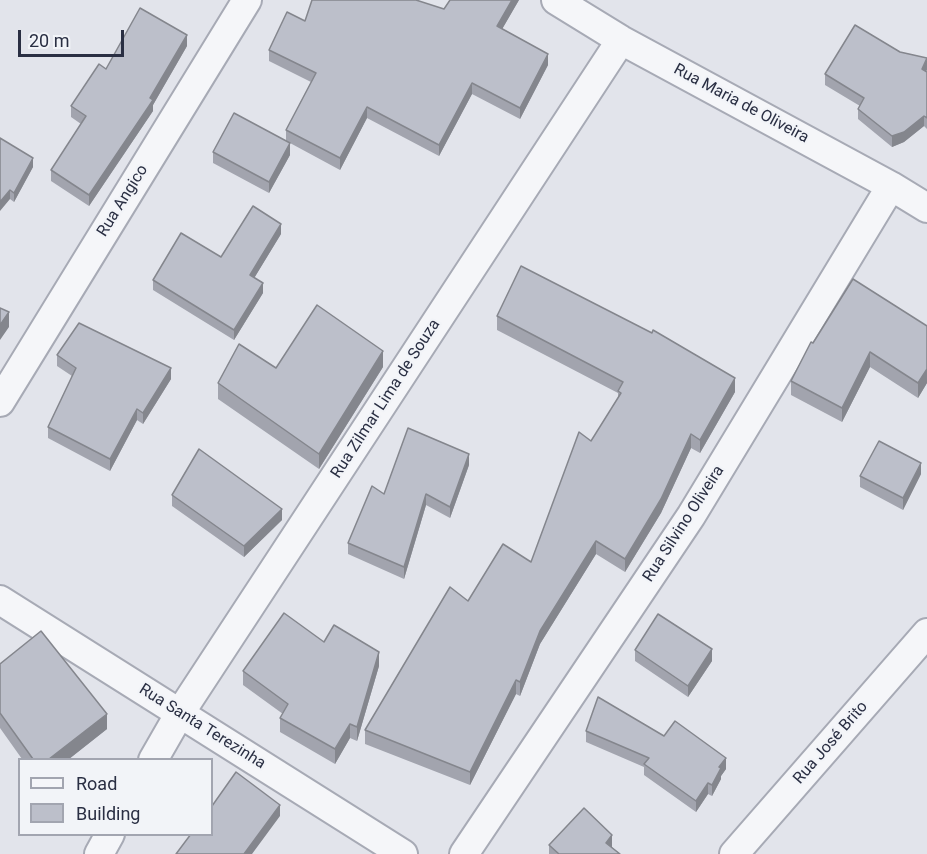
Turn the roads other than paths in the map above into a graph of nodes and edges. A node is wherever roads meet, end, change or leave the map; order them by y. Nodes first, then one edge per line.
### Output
1 (247, 0) edge
2 (556, 0) edge
3 (621, 40) junction
4 (891, 186) junction
5 (927, 208) edge
6 (0, 402) edge
7 (0, 600) edge
8 (927, 633) edge
9 (180, 713) junction
10 (154, 758) edge
11 (109, 836) edge
12 (99, 854) edge
13 (403, 854) edge
14 (464, 854) edge
15 (734, 854) edge

1 - 6 street, Rua Angico
2 - 3 street, Rua Maria de Oliveira
3 - 4 street, Rua Maria de Oliveira
3 - 9 street, Rua Zilmar Lima de Souza
4 - 5 street, Rua Maria de Oliveira
4 - 14 street, Rua Silvino Oliveira
7 - 9 street, Rua Santa Terezinha
8 - 15 street, Rua José Brito
9 - 10 street, Rua Zilmar Lima de Souza
9 - 13 street, Rua Santa Terezinha
11 - 12 street

